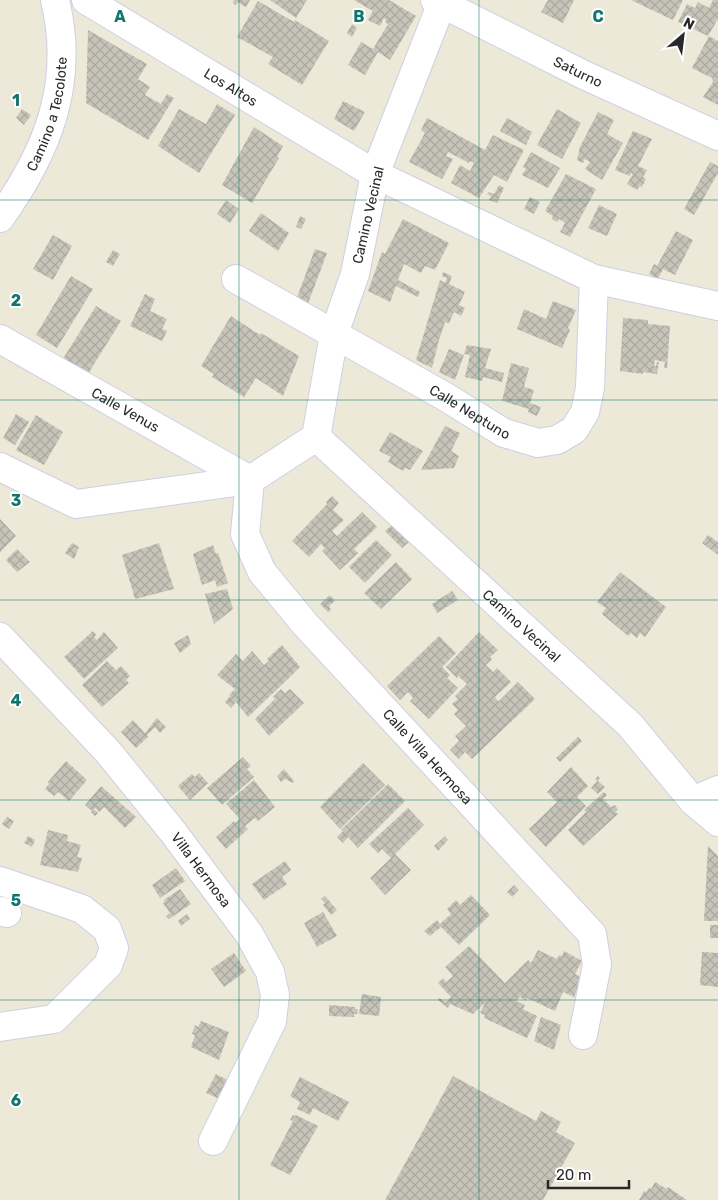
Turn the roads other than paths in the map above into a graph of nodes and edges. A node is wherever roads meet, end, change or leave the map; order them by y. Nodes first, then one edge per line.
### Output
1 (55, 0) edge
2 (86, 0) edge
3 (440, 1) edge
4 (718, 136) edge
5 (375, 174) junction
6 (0, 218) edge
7 (236, 279) dead end
8 (594, 279) junction
9 (718, 306) edge
10 (334, 334) junction
11 (0, 339) edge
12 (316, 437) junction
13 (0, 467) edge
14 (250, 480) junction
15 (0, 637) edge
16 (718, 790) edge
17 (693, 801) junction
18 (718, 822) edge
19 (0, 881) edge
20 (0, 1027) edge
21 (583, 1034) dead end
22 (212, 1141) dead end

1 - 6 street, Camino a Tecolote
2 - 5 street, Los Altos
3 - 4 street, Saturno
3 - 5 street, Camino Vecinal
5 - 8 street
5 - 10 street, Camino Vecinal
7 - 10 street, Calle Neptuno
8 - 9 street
8 - 10 street, Calle Neptuno
10 - 12 street, Camino Vecinal
11 - 14 street, Calle Venus
12 - 14 street
12 - 17 street, Camino Vecinal
13 - 14 street
14 - 21 street, Calle Villa Hermosa
15 - 22 street, Villa Hermosa
16 - 17 street
17 - 18 street, Camino Vecinal
19 - 20 street

